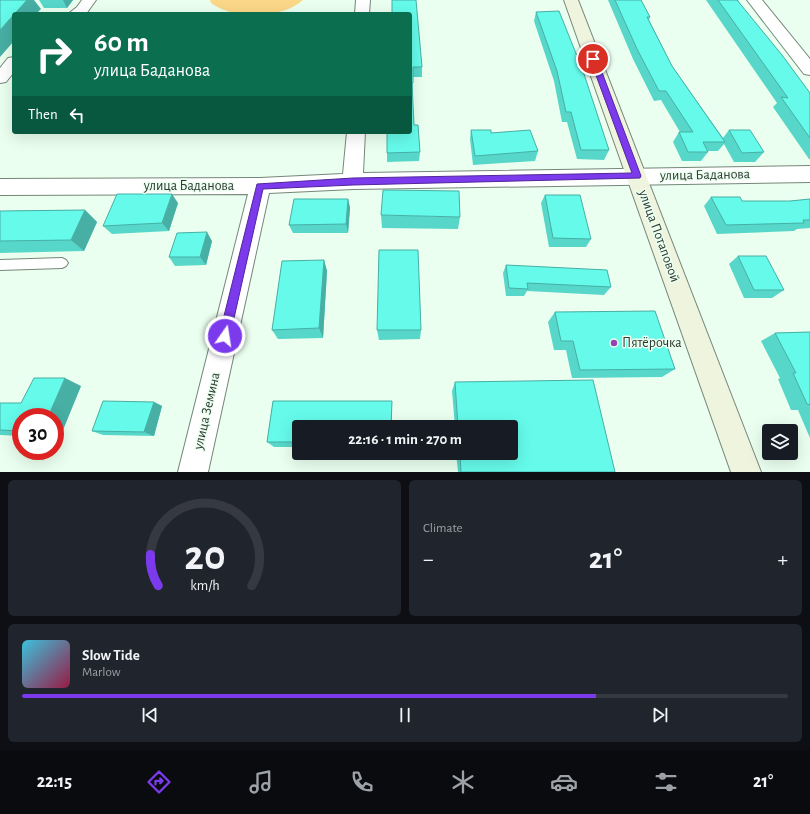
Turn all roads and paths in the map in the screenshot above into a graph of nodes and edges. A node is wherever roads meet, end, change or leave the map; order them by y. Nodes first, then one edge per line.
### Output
1 (89, 0) edge
2 (363, 0) edge
3 (571, 0) edge
4 (754, 0) edge
5 (78, 12) edge
6 (362, 12) edge
7 (12, 64) edge
8 (810, 70) edge
9 (0, 78) edge
10 (356, 134) edge
11 (810, 174) edge
12 (637, 176) junction
13 (353, 182) junction
14 (260, 186) junction
15 (0, 187) edge
16 (62, 262) dead end
17 (0, 265) edge
18 (193, 472) edge
19 (746, 472) edge

1 - 5 street
2 - 6 street
3 - 12 main road, улица Потаповой
4 - 8 street
7 - 9 street
10 - 13 street
11 - 12 street, улица Баданова
12 - 13 street, улица Баданова
12 - 19 main road, улица Потаповой
13 - 14 street, улица Баданова
14 - 15 street, улица Баданова
14 - 18 street, улица Земина
16 - 17 lane

